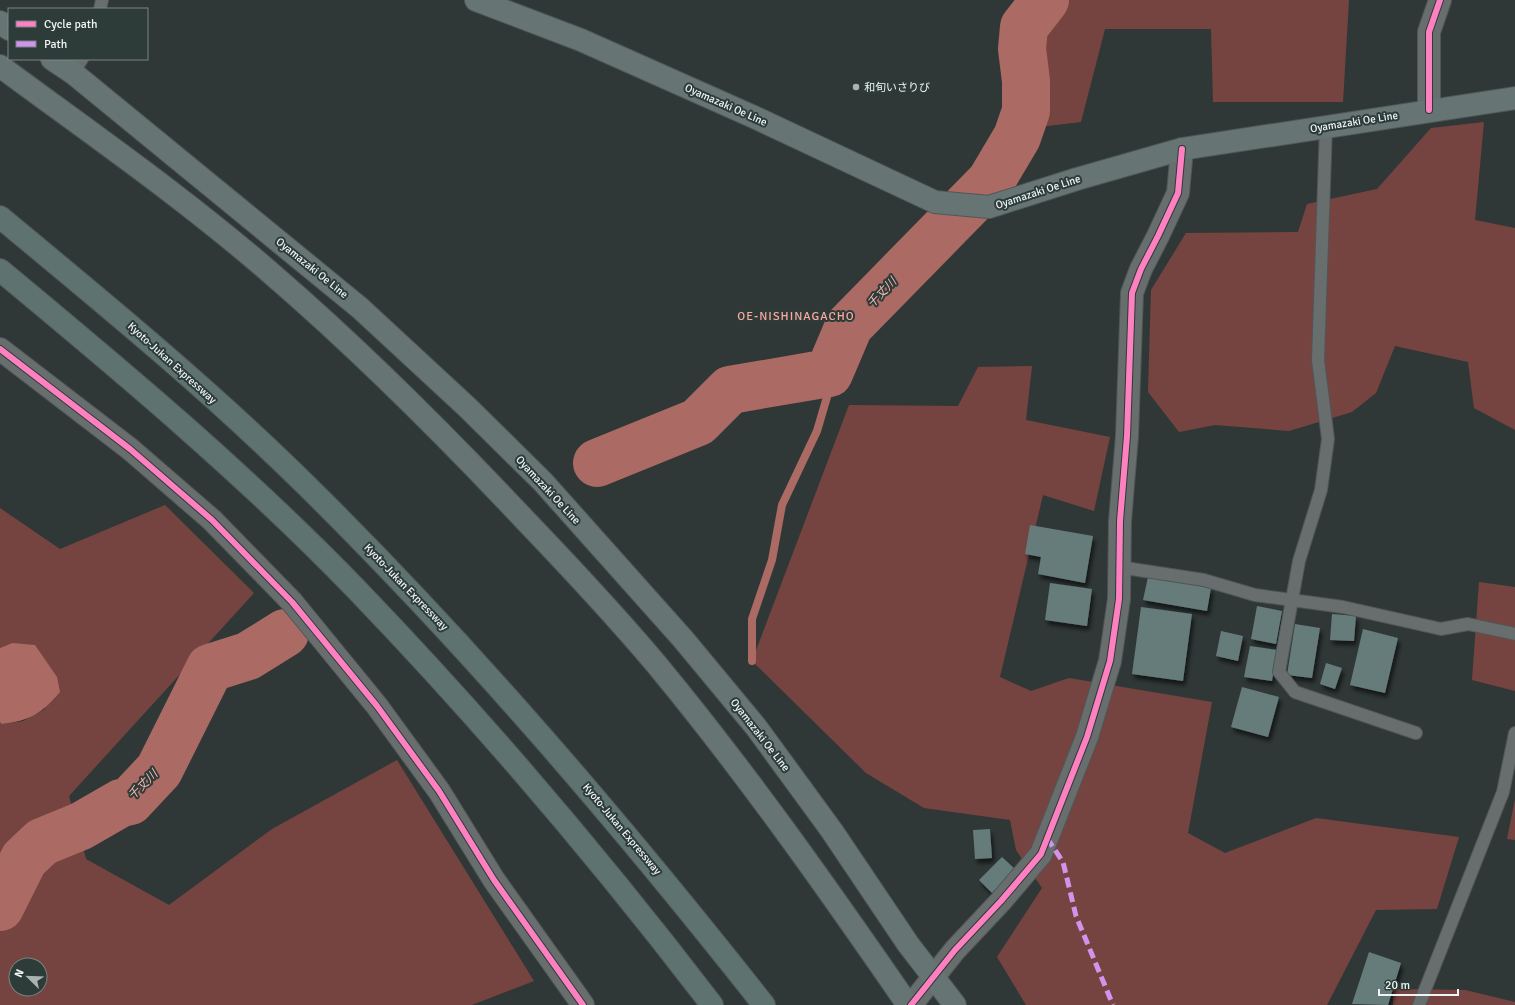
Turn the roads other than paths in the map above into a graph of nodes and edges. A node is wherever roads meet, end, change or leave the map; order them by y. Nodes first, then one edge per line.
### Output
1 (476, 0) edge
2 (1440, 0) edge
3 (0, 22) edge
4 (8, 28) edge
5 (56, 60) edge
6 (0, 66) edge
7 (77, 66) edge
8 (1515, 98) edge
9 (1429, 110) junction
10 (1326, 126) junction
11 (1182, 149) junction
12 (0, 217) edge
13 (0, 270) edge
14 (0, 349) edge
15 (1120, 567) junction
16 (1292, 601) junction
17 (1515, 634) edge
18 (1416, 733) dead end
19 (1515, 733) edge
20 (934, 977) junction
21 (583, 1005) edge
22 (712, 1005) edge
23 (764, 1005) edge
24 (910, 1005) edge
25 (955, 1005) edge
26 (1419, 1005) edge

1 - 11 main road, Oyamazaki Oe Line
2 - 9 street
3 - 4 main road
5 - 7 main road, Oyamazaki Oe Line
6 - 24 main road
7 - 20 main road, Oyamazaki Oe Line
8 - 9 main road, Oyamazaki Oe Line
9 - 10 main road, Oyamazaki Oe Line
10 - 11 main road, Oyamazaki Oe Line
10 - 16 lane
11 - 15 street
12 - 23 highway, Kyoto-Jukan Expressway
13 - 22 highway
14 - 21 street
15 - 16 lane
15 - 20 street
16 - 17 lane
16 - 18 lane
19 - 26 lane
20 - 24 street
20 - 25 main road, Oyamazaki Oe Line

